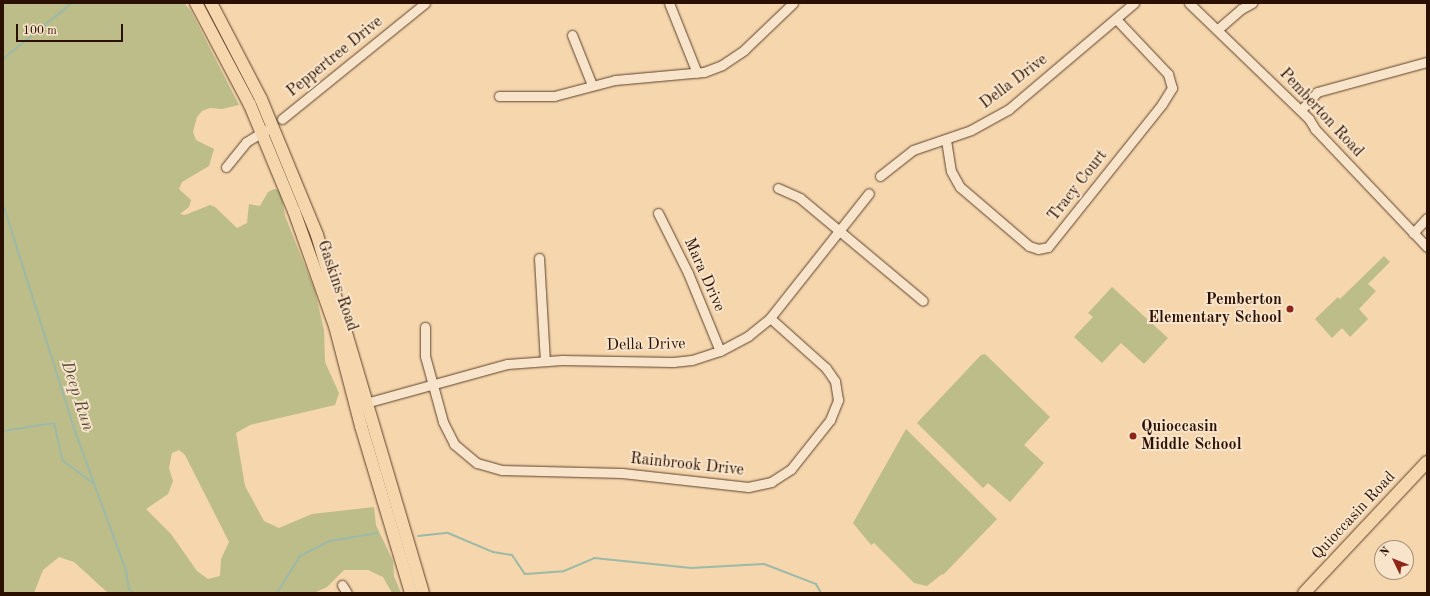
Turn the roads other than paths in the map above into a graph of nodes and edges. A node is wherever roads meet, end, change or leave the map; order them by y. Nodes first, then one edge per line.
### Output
1 (196, 3) edge
2 (211, 3) edge
3 (425, 3) edge
4 (669, 3) edge
5 (793, 3) edge
6 (1134, 3) edge
7 (1189, 3) edge
8 (1252, 3) edge
9 (1116, 19) junction
10 (1218, 29) junction
11 (572, 35) dead end
12 (1427, 62) edge
13 (698, 73) junction
14 (592, 86) junction
15 (499, 96) dead end
16 (1301, 110) junction
17 (282, 119) dead end
18 (272, 126) junction
19 (262, 133) junction
20 (946, 140) junction
21 (226, 167) dead end
22 (880, 176) dead end
23 (778, 188) dead end
24 (869, 193) dead end
25 (658, 213) dead end
26 (1427, 218) edge
27 (840, 231) junction
28 (1413, 233) junction
29 (1427, 247) edge
30 (539, 258) dead end
31 (923, 301) dead end
32 (770, 318) junction
33 (425, 327) dead end
34 (720, 351) junction
35 (545, 361) junction
36 (433, 384) junction
37 (362, 404) junction
38 (1427, 462) edge
39 (411, 593) edge
40 (423, 593) edge
41 (1304, 593) edge

1 - 19 main road, Gaskins Road
2 - 18 main road, Gaskins Road
3 - 17 street, Peppertree Drive
4 - 13 street
5 - 13 street
6 - 9 street, Della Drive
7 - 10 street, Pemberton Road
8 - 10 street
9 - 20 street, Della Drive
9 - 20 street, Tracy Court
10 - 16 street, Pemberton Road
11 - 14 street
12 - 16 street
13 - 14 street
14 - 15 street
16 - 28 street, Pemberton Road
18 - 19 street
18 - 37 main road, Gaskins Road
19 - 21 street
19 - 37 main road, Gaskins Road
20 - 22 street, Della Drive
23 - 27 street
24 - 27 street, Della Drive
25 - 34 street, Mara Drive
26 - 28 street
27 - 31 street
27 - 32 street, Della Drive
28 - 29 street, Pemberton Road
30 - 35 street
32 - 34 street, Della Drive
32 - 36 street, Rainbrook Drive
33 - 36 street, Rainbrook Drive
34 - 35 street, Della Drive
35 - 36 street, Della Drive
36 - 37 street, Della Drive
37 - 39 main road, Gaskins Road
37 - 40 main road, Gaskins Road
38 - 41 main road, Quioccasin Road

